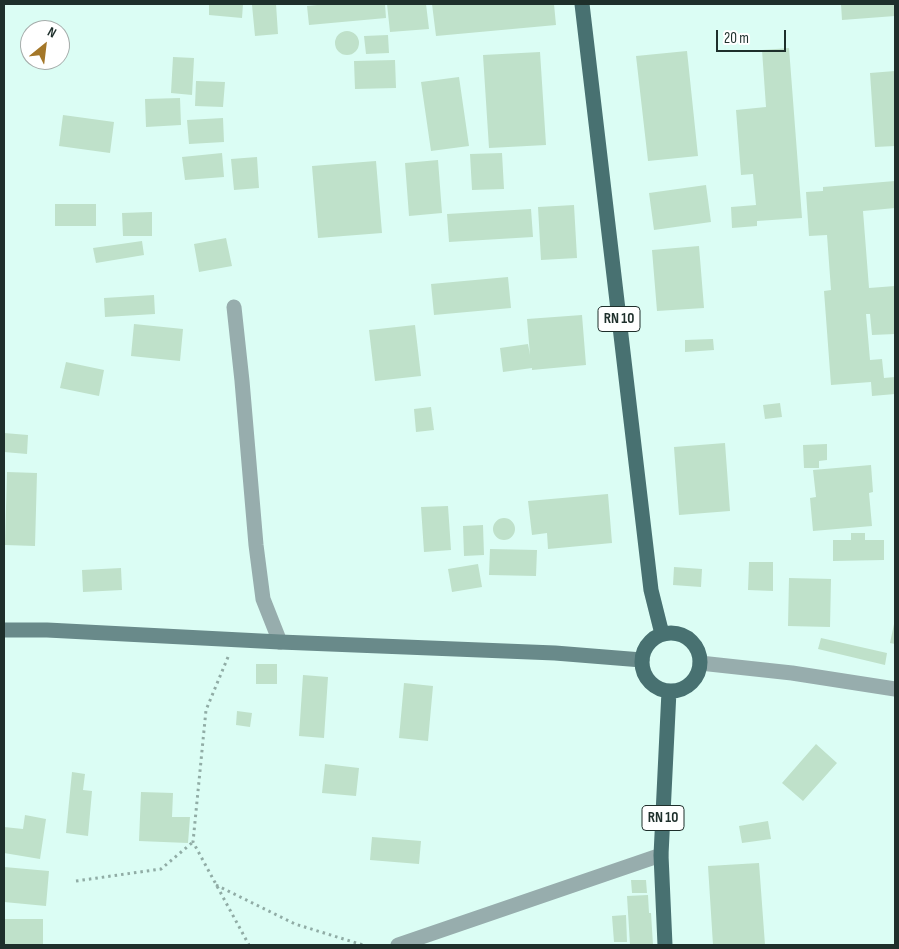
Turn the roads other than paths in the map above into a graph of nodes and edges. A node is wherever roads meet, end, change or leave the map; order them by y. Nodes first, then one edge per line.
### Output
1 (582, 4) edge
2 (234, 307) dead end
3 (4, 630) edge
4 (662, 634) junction
5 (280, 642) junction
6 (642, 660) junction
7 (700, 663) junction
8 (895, 689) edge
9 (669, 691) junction
10 (661, 856) junction
11 (398, 945) edge
12 (665, 945) edge

1 - 4 main road, RN 10
2 - 5 street
3 - 5 street
4 - 6 main road
4 - 7 main road
5 - 6 street
6 - 9 main road
7 - 8 street
7 - 9 main road
9 - 10 main road, RN 10
10 - 11 street
10 - 12 main road, RN 10

